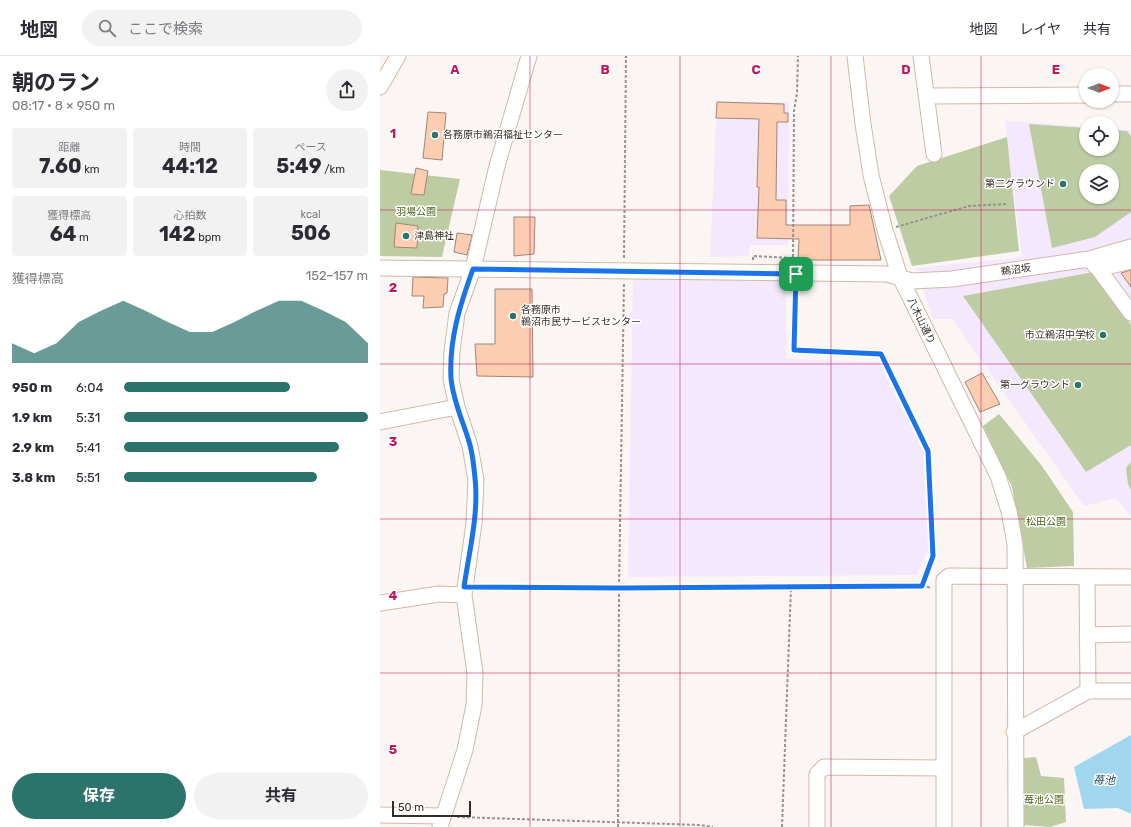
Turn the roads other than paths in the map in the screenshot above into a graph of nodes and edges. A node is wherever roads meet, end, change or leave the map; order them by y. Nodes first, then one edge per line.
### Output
1 (398, 56) edge
2 (529, 56) edge
3 (855, 56) edge
4 (921, 56) edge
5 (380, 86) edge
6 (1119, 94) edge
7 (1131, 94) edge
8 (1079, 95) edge
9 (927, 96) junction
10 (934, 154) dead end
11 (1131, 247) edge
12 (1131, 261) edge
13 (1094, 264) junction
14 (380, 268) edge
15 (473, 269) junction
16 (900, 277) junction
17 (1131, 313) edge
18 (457, 408) junction
19 (380, 422) edge
20 (1016, 576) junction
21 (1087, 577) junction
22 (1131, 577) edge
23 (464, 591) junction
24 (380, 604) edge
25 (1131, 634) edge
26 (1087, 635) junction
27 (1088, 691) junction
28 (1131, 691) edge
29 (1014, 732) junction
30 (944, 768) junction
31 (380, 815) edge
32 (442, 822) edge
33 (817, 827) edge
34 (944, 827) edge
35 (1016, 827) edge

1 - 5 street
2 - 15 street
3 - 16 street, 八木山通り
4 - 9 street
6 - 7 street
8 - 9 street
9 - 10 street
11 - 13 street, 鵜沼坂
12 - 13 street
13 - 16 street, 鵜沼坂
13 - 17 street
14 - 15 street, 鵜沼坂
15 - 16 street, 鵜沼坂
15 - 18 street
16 - 20 street, 八木山通り
18 - 19 street
18 - 23 street
20 - 21 street
20 - 29 street, 八木山通り
20 - 30 street
21 - 22 street
21 - 26 street
23 - 24 street
23 - 32 street
25 - 26 street
26 - 27 street
27 - 28 street
27 - 29 street
29 - 35 street, 八木山通り
30 - 33 street
30 - 34 street
31 - 32 street

